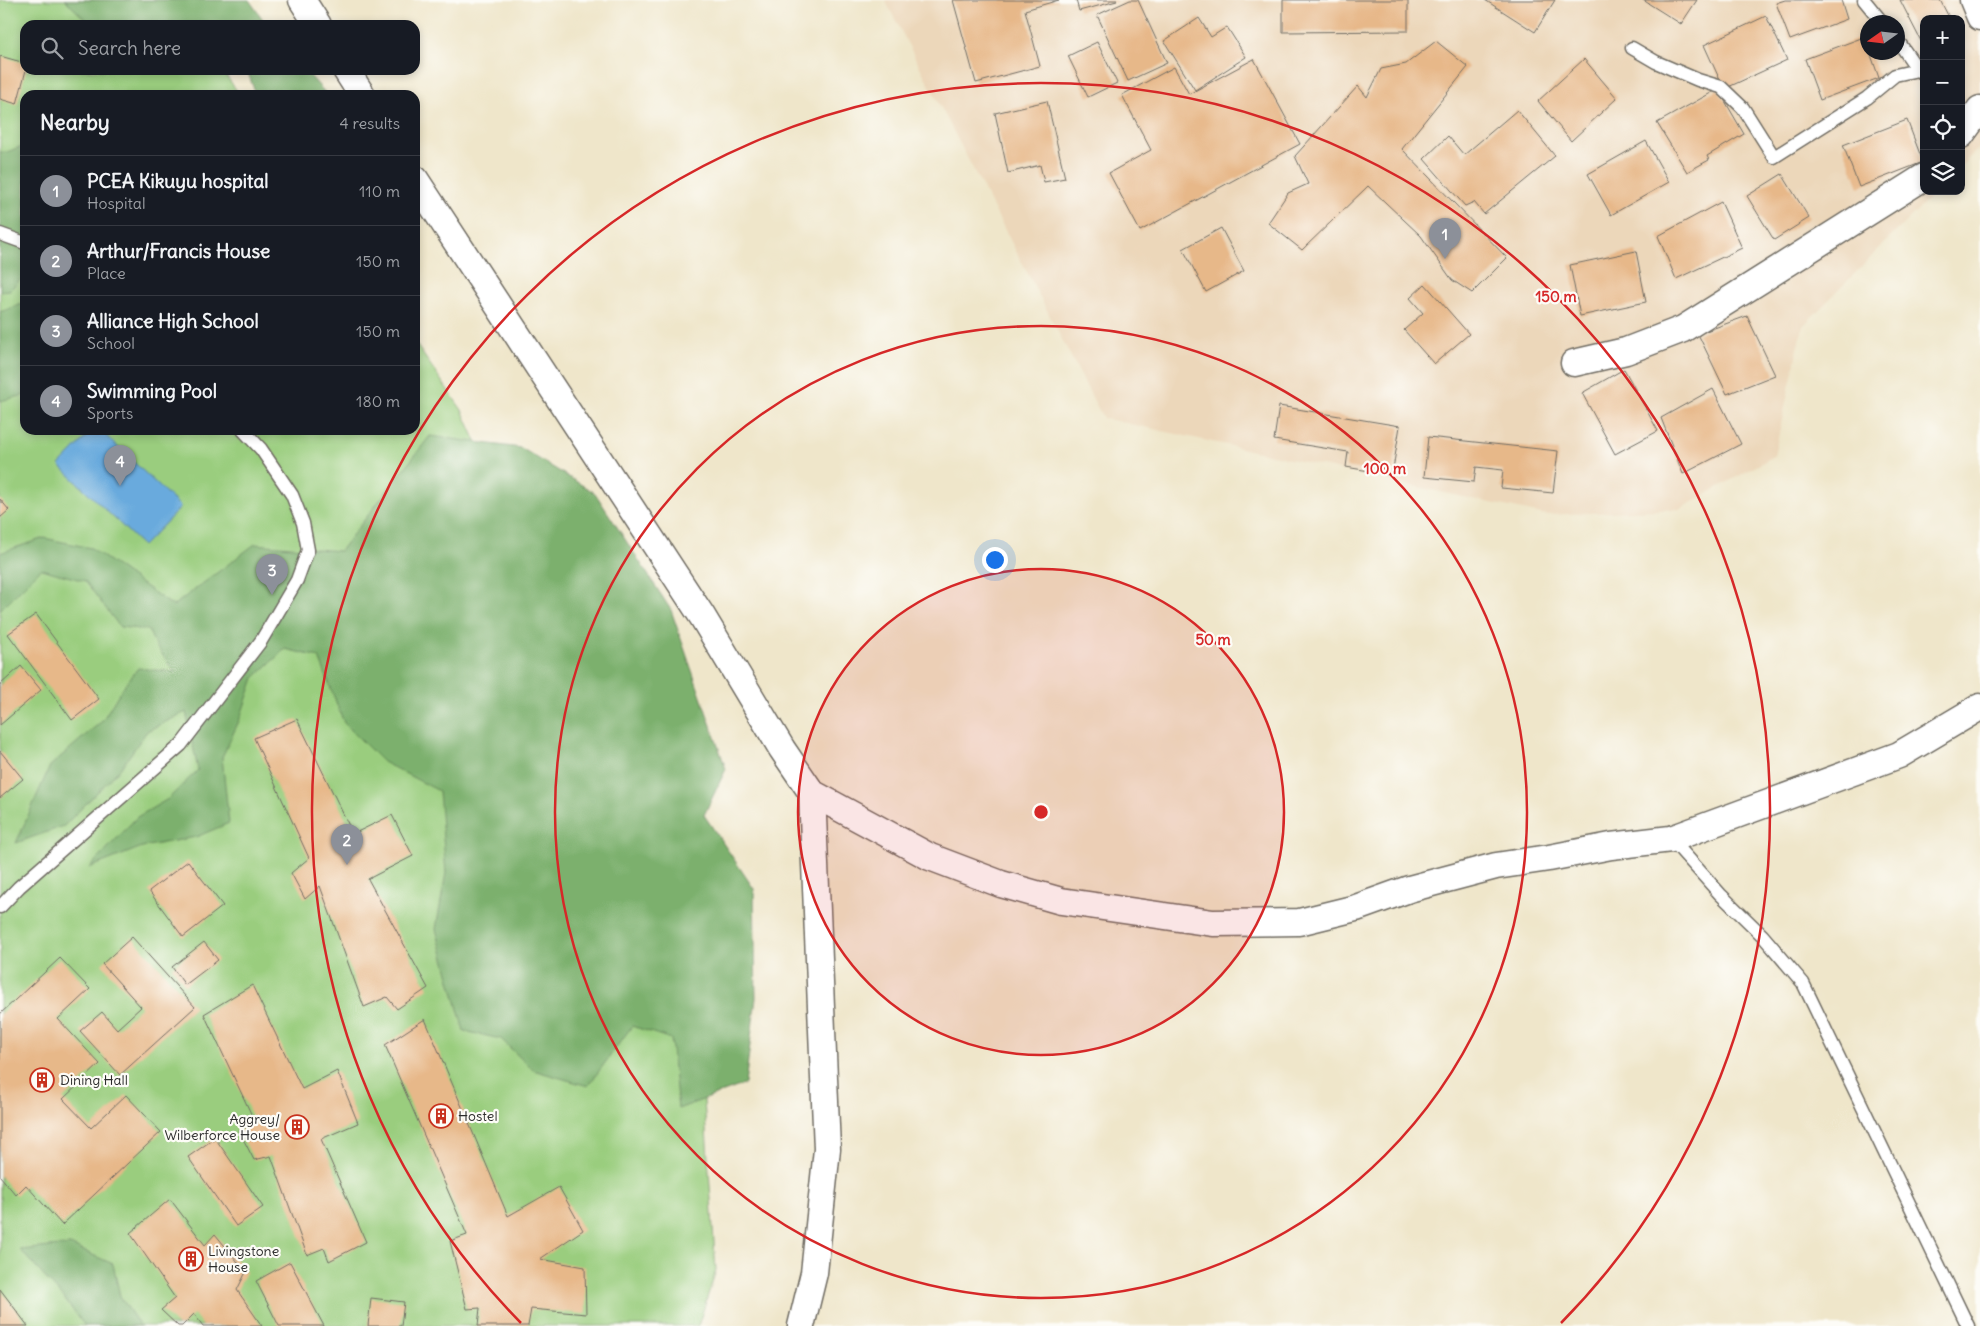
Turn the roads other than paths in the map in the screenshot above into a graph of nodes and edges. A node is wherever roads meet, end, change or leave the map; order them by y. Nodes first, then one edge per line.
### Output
1 (302, 0) edge
2 (1864, 0) edge
3 (1973, 0) edge
4 (1876, 15) edge
5 (1980, 16) edge
6 (315, 20) edge
7 (1632, 48) dead end
8 (1905, 50) edge
9 (1920, 71) edge
10 (1920, 72) edge
11 (349, 75) edge
12 (359, 90) edge
13 (1920, 180) edge
14 (420, 187) edge
15 (0, 234) edge
16 (20, 241) edge
17 (1574, 363) dead end
18 (248, 435) edge
19 (1980, 707) edge
20 (812, 793) junction
21 (1671, 838) junction
22 (0, 907) edge
23 (801, 1326) edge
24 (1968, 1326) edge

1 - 6 street
2 - 4 lane
3 - 5 street
7 - 10 lane
8 - 9 lane
11 - 12 street
13 - 17 street
14 - 20 street
15 - 16 lane
18 - 22 lane
19 - 21 street
20 - 21 street
20 - 23 street
21 - 24 lane

